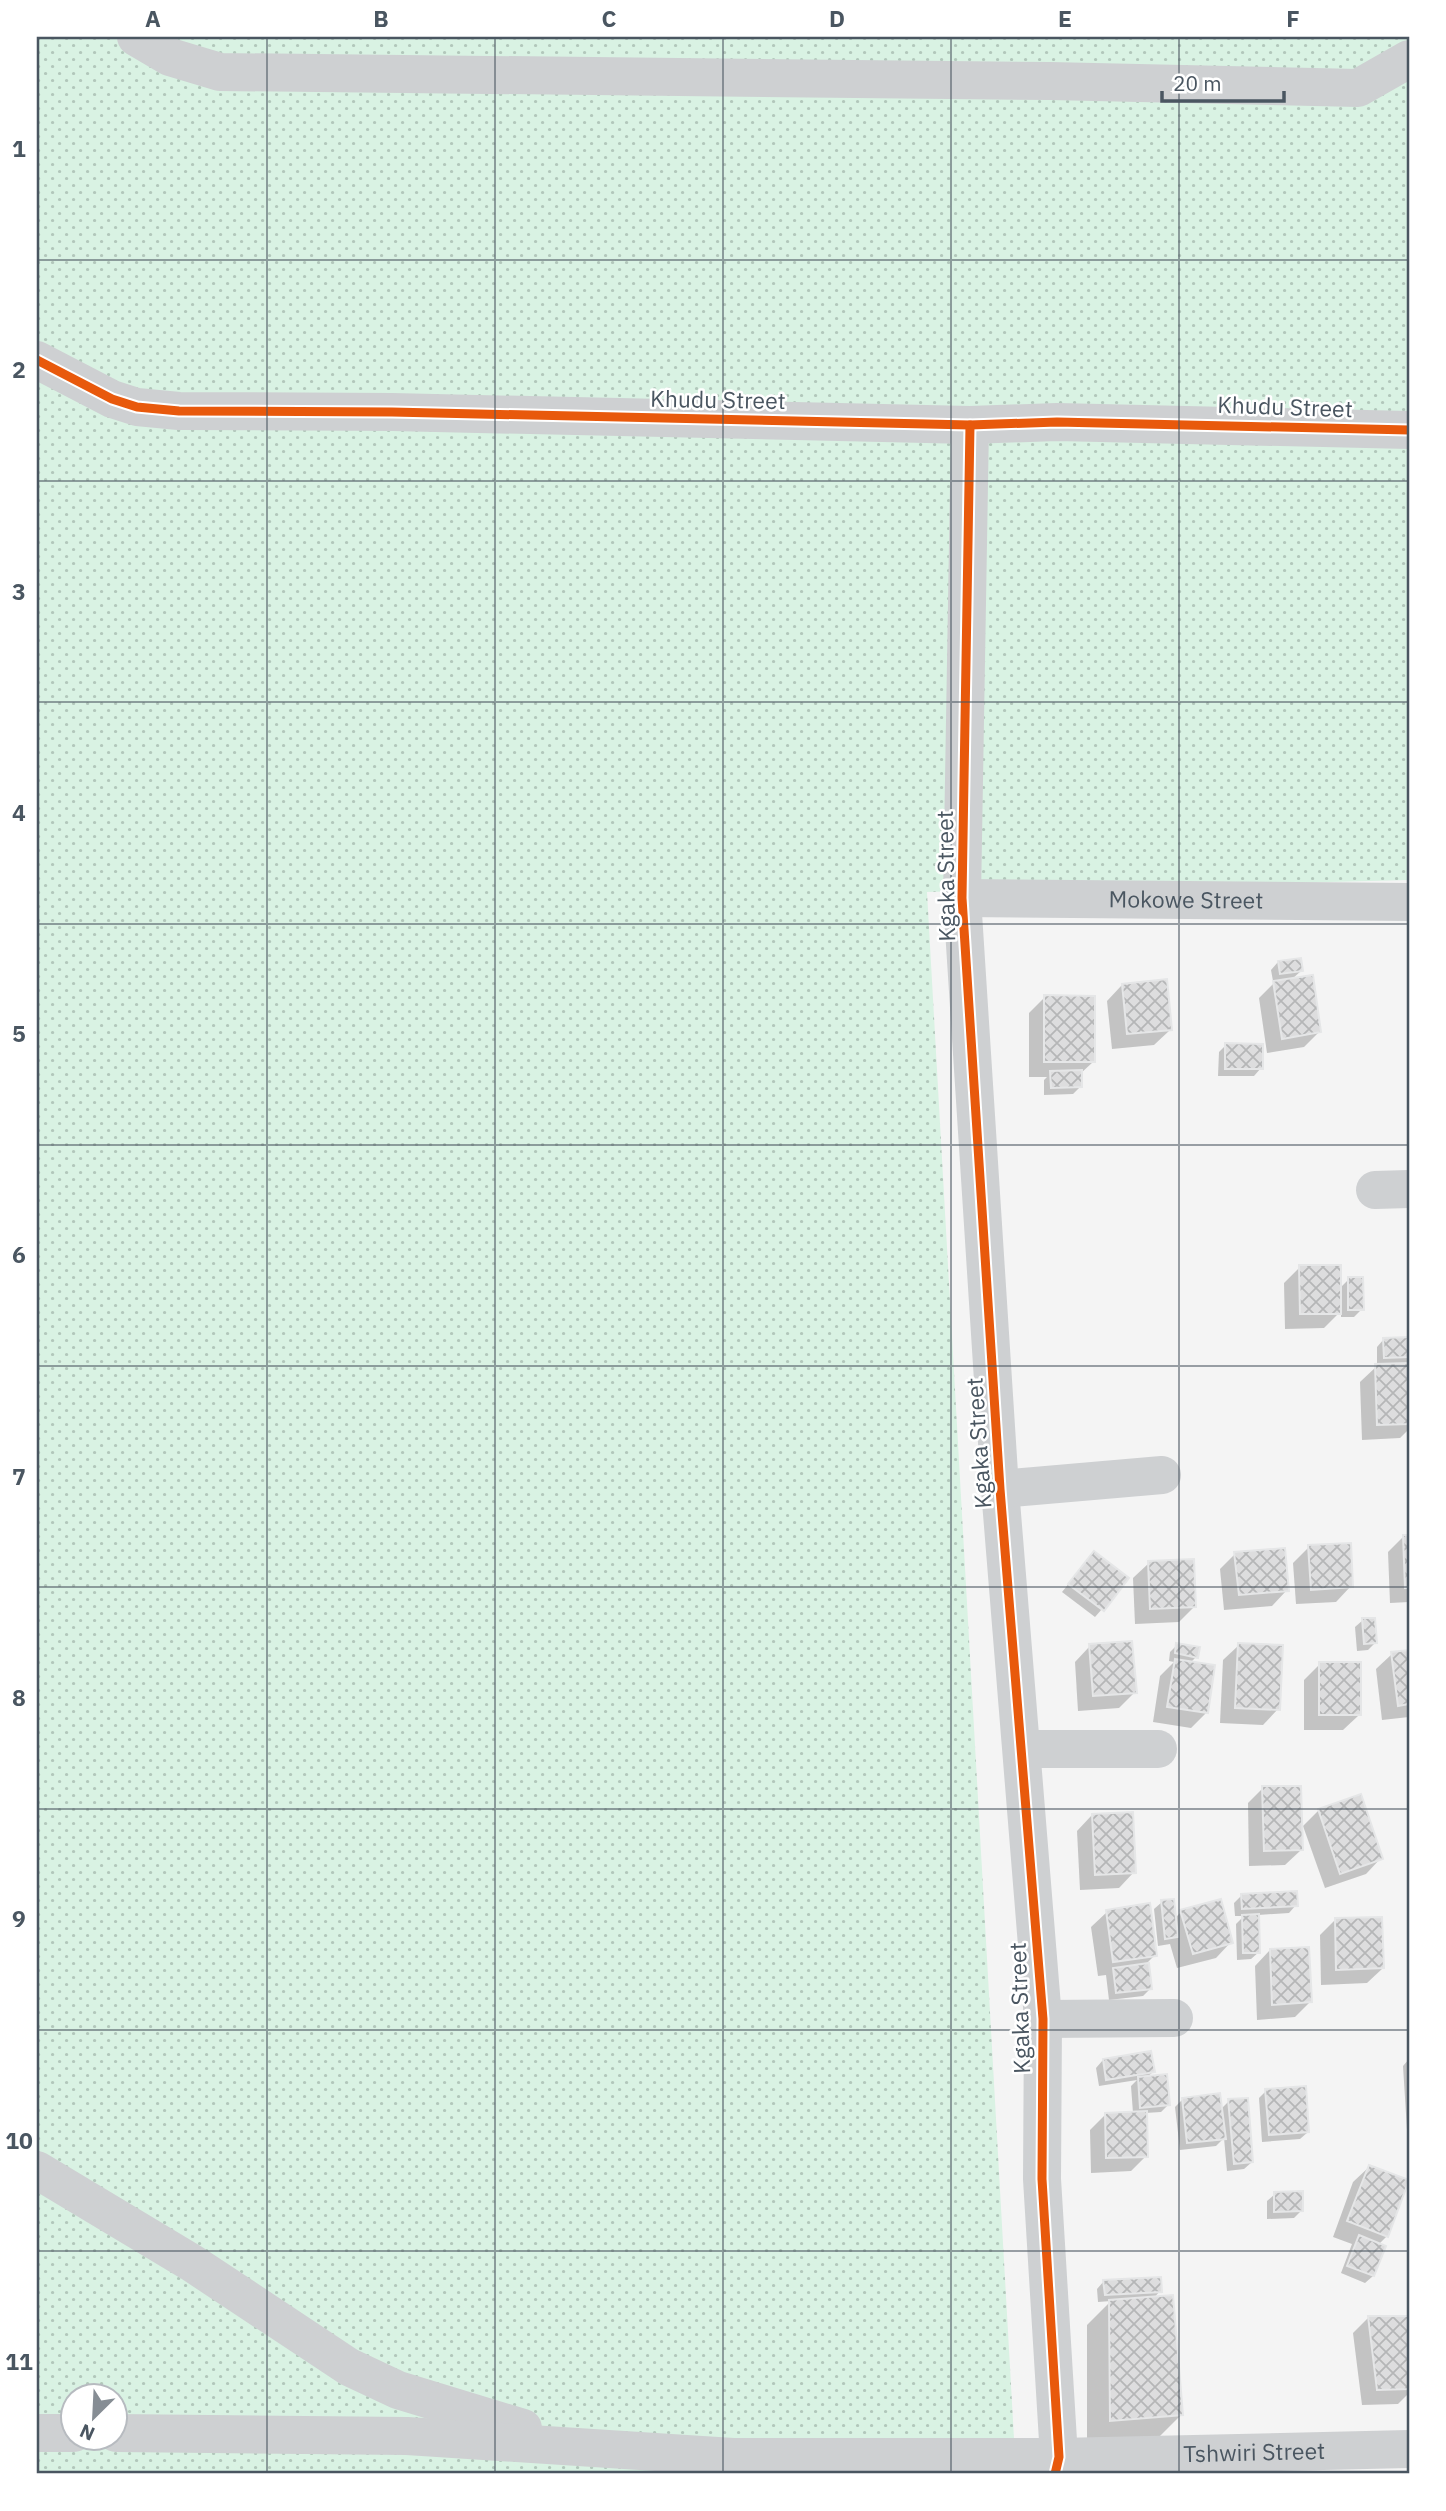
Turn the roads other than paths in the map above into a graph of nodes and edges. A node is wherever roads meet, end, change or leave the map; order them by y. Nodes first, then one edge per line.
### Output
1 (136, 37) edge
2 (1409, 60) edge
3 (37, 360) edge
4 (970, 425) junction
5 (1409, 430) edge
6 (962, 898) junction
7 (1409, 902) edge
8 (1161, 1475) dead end
9 (1000, 1489) junction
10 (1022, 1749) junction
11 (1158, 1749) dead end
12 (1174, 2018) dead end
13 (1043, 2019) junction
14 (37, 2170) edge
15 (60, 2432) edge
16 (37, 2433) edge
17 (130, 2433) edge
18 (586, 2446) junction
19 (1409, 2449) edge
20 (1057, 2466) edge

1 - 2 street
3 - 4 street, Khudu Street
4 - 5 street, Khudu Street
4 - 6 street, Kgaka Street
6 - 7 street, Mokowe Street
6 - 9 street, Kgaka Street
8 - 9 street, Kgaka Street
9 - 10 street, Kgaka Street
10 - 11 street
10 - 13 street, Kgaka Street
12 - 13 street, Kgaka Street
13 - 20 street, Kgaka Street
14 - 18 street
15 - 16 street
17 - 18 street
18 - 20 street, Tshwiri Street
19 - 20 street, Tshwiri Street

